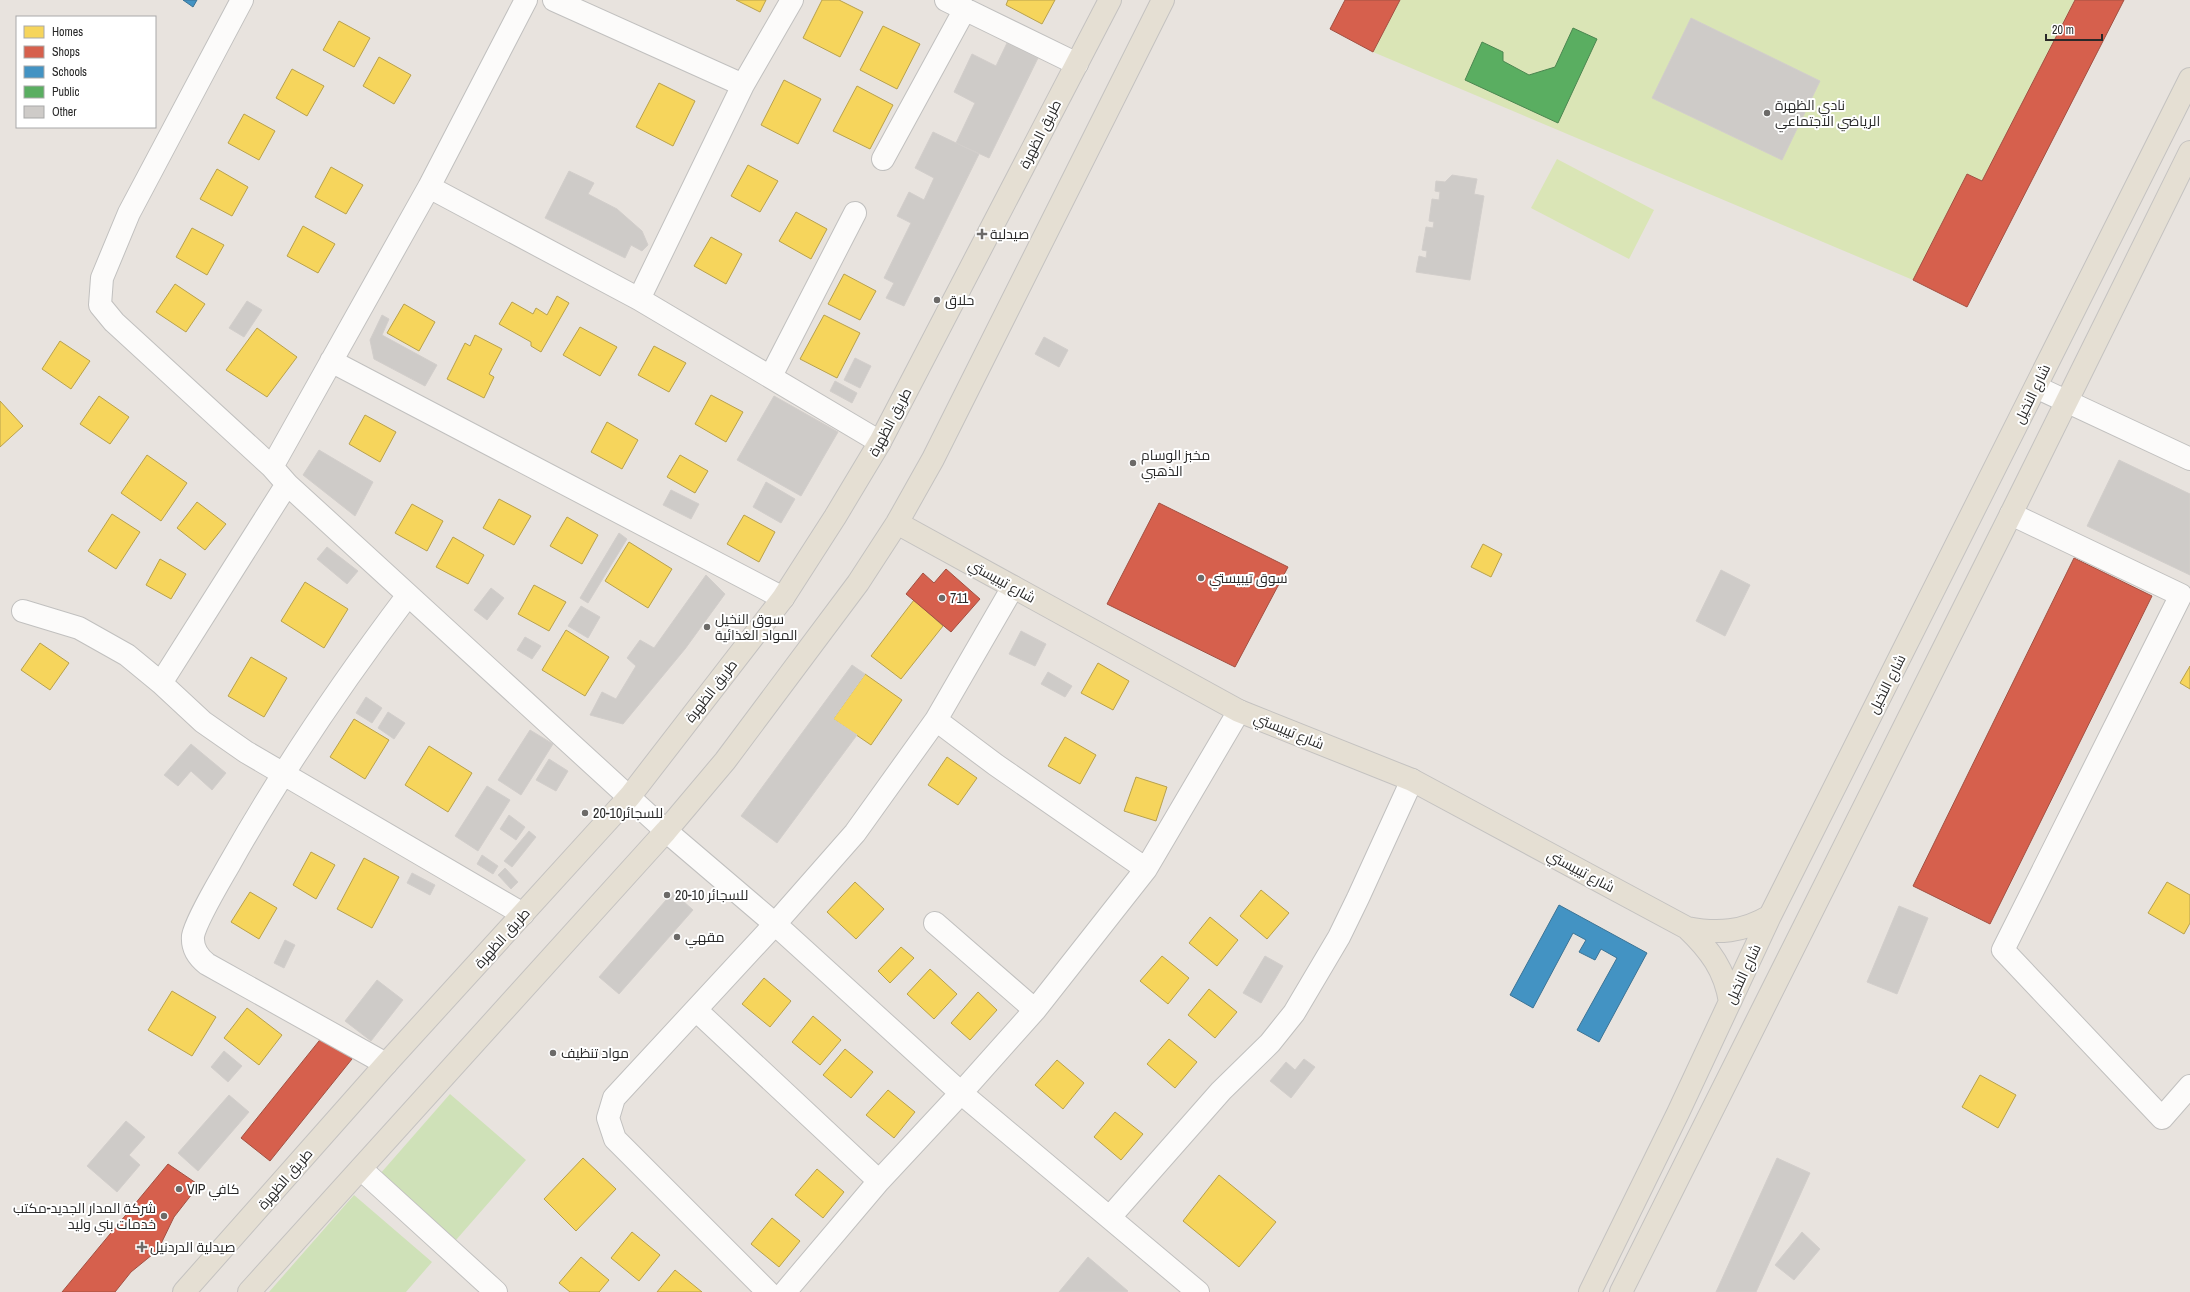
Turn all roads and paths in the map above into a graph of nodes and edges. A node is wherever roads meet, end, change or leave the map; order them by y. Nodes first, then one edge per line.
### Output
1 (242, 0) edge
2 (526, 0) edge
3 (554, 0) edge
4 (792, 0) edge
5 (1110, 0) edge
6 (1163, 0) edge
7 (955, 4) edge
8 (1077, 64) junction
9 (2190, 79) edge
10 (743, 85) junction
11 (2190, 152) edge
12 (884, 159) dead end
13 (429, 187) junction
14 (854, 213) dead end
15 (639, 299) junction
16 (331, 361) junction
17 (771, 376) junction
18 (2036, 387) junction
19 (2067, 402) junction
20 (880, 442) junction
21 (2190, 459) edge
22 (272, 467) junction
23 (287, 484) junction
24 (2011, 514) junction
25 (897, 523) junction
26 (1013, 587) junction
27 (408, 595) junction
28 (2186, 597) edge
29 (783, 598) junction
30 (23, 611) dead end
31 (161, 683) junction
32 (1239, 710) junction
33 (936, 720) junction
34 (283, 773) junction
35 (1412, 780) junction
36 (630, 796) junction
37 (666, 831) junction
38 (1146, 869) junction
39 (523, 914) junction
40 (1770, 916) junction
41 (935, 923) dead end
42 (775, 924) junction
43 (1687, 928) junction
44 (1730, 1002) junction
45 (696, 1010) junction
46 (1035, 1010) junction
47 (386, 1064) junction
48 (2190, 1086) edge
49 (961, 1093) junction
50 (1678, 1113) junction
51 (1705, 1126) junction
52 (360, 1169) junction
53 (879, 1181) junction
54 (1110, 1217) junction
55 (184, 1292) edge
56 (250, 1292) edge
57 (496, 1292) edge
58 (768, 1292) edge
59 (785, 1292) edge
60 (1198, 1292) edge
61 (1590, 1292) edge
62 (1621, 1292) edge

1 - 22 street
2 - 13 street
3 - 10 street
4 - 10 street
5 - 8 main road, طريق الظهرة
6 - 25 main road
7 - 8 street
7 - 12 street
8 - 20 main road, طريق الظهرة
9 - 18 main road, شارع النخيل
10 - 15 street
11 - 19 main road
13 - 15 street
13 - 16 street
14 - 17 street
15 - 17 street
16 - 22 street
16 - 29 street
17 - 20 street
18 - 19 street
18 - 40 main road, شارع النخيل
19 - 21 street
19 - 24 main road
20 - 29 main road, طريق الظهرة
22 - 23 street
23 - 27 street
23 - 31 street
24 - 28 street
24 - 51 main road
25 - 26 main road, شارع تيبيستي
25 - 37 main road
26 - 32 main road, شارع تيبيستي
26 - 33 street
27 - 34 street
27 - 36 street
28 - 48 street
29 - 36 main road, طريق الظهرة
30 - 31 street
31 - 34 street
32 - 35 main road, شارع تيبيستي
32 - 38 street
33 - 38 street
33 - 42 street
34 - 39 street
34 - 47 street
35 - 43 main road, شارع تيبيستي
35 - 54 street
36 - 37 street
36 - 39 main road, طريق الظهرة
37 - 42 street
37 - 52 main road
38 - 46 street
39 - 47 main road, طريق الظهرة
40 - 43 main road
40 - 44 main road, شارع النخيل
41 - 46 street
42 - 45 street
42 - 49 street
43 - 44 main road
44 - 50 main road, شارع النخيل
45 - 53 street
45 - 58 street
46 - 49 street
47 - 55 main road, طريق الظهرة
49 - 53 street
49 - 54 street
50 - 51 main road
50 - 61 main road, شارع النخيل
51 - 62 main road
52 - 56 main road
52 - 57 street
53 - 59 street
54 - 60 street

